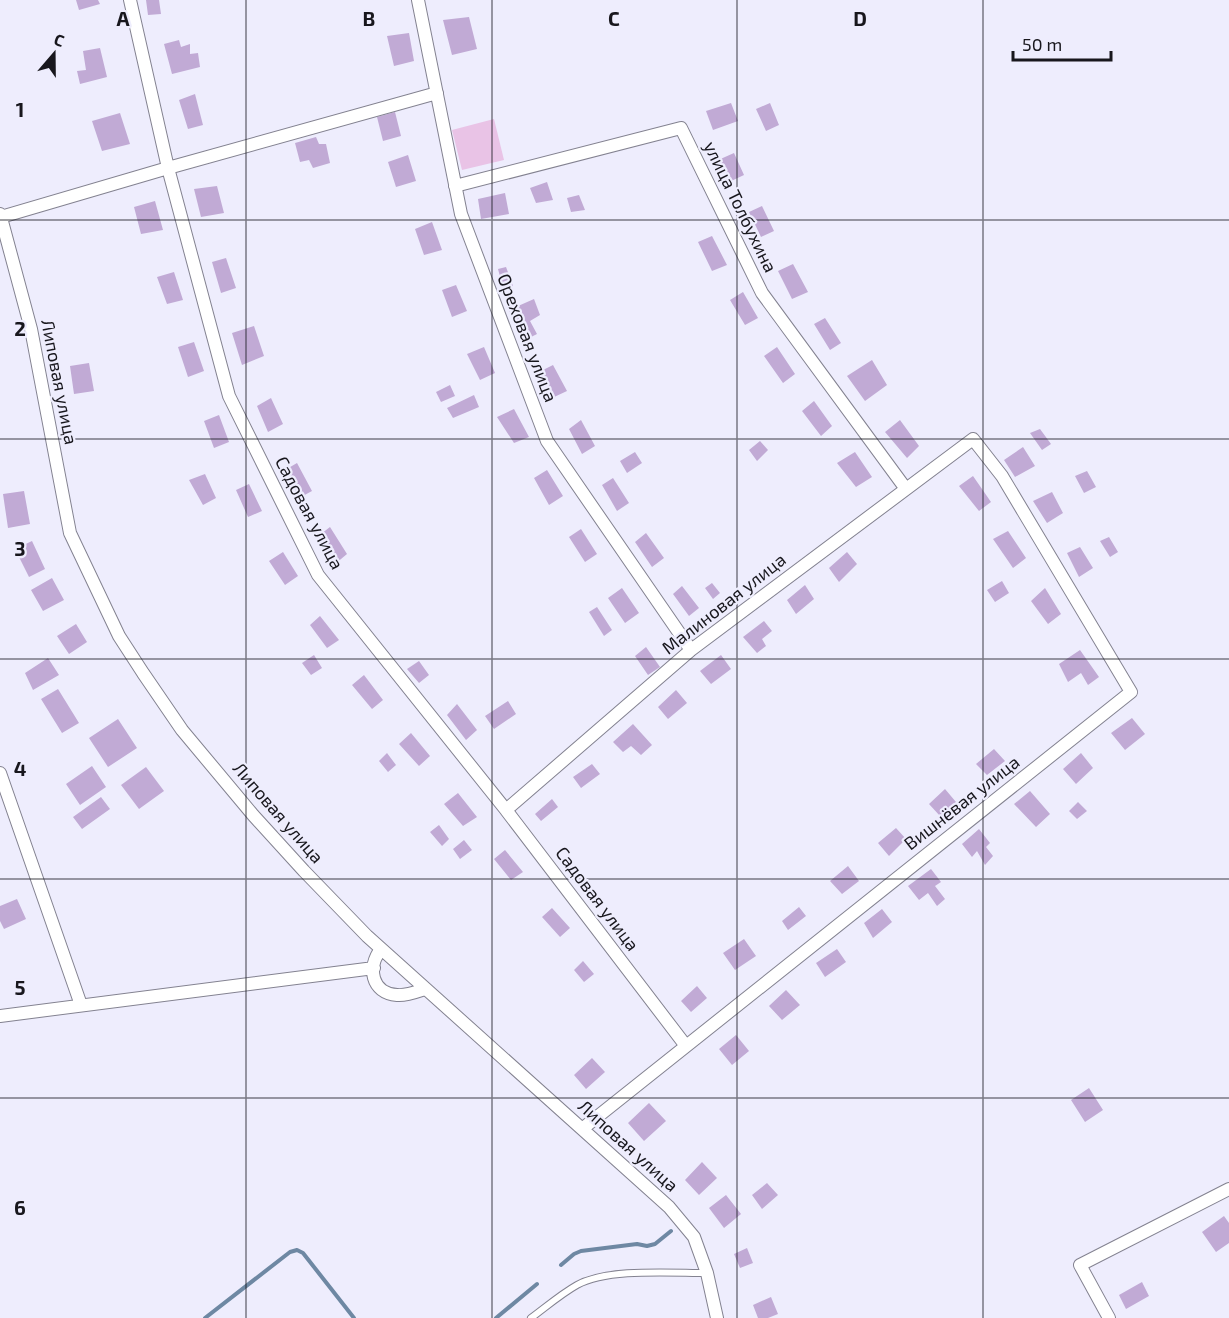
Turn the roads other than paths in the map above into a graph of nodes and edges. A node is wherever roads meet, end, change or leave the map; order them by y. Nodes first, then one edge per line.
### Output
1 (130, 0) edge
2 (418, 0) edge
3 (436, 93) junction
4 (168, 168) junction
5 (455, 186) junction
6 (1, 215) edge
7 (973, 439) joint
8 (906, 489) junction
9 (691, 650) junction
10 (0, 773) edge
11 (506, 810) junction
12 (381, 949) junction
13 (374, 968) junction
14 (425, 988) junction
15 (81, 1005) junction
16 (0, 1017) edge
17 (686, 1046) junction
18 (582, 1129) junction
19 (1229, 1190) edge
20 (707, 1273) junction
21 (531, 1318) edge
22 (717, 1318) edge
23 (1109, 1318) edge

1 - 4 street, Садовая улица
2 - 3 street, Ореховая улица
3 - 4 street
3 - 5 street, Ореховая улица
4 - 6 street
4 - 11 street, Садовая улица
5 - 8 street, улица Толбухина
5 - 9 street, Ореховая улица
6 - 12 street, Липовая улица
7 - 8 street, Малиновая улица
7 - 17 street, Вишнёвая улица
8 - 9 street, Малиновая улица
9 - 11 street, Малиновая улица
10 - 15 street
11 - 17 street, Садовая улица
12 - 13 street
12 - 14 street, Липовая улица
13 - 14 street
13 - 15 street
14 - 18 street, Липовая улица
15 - 16 street
17 - 18 street, Вишнёвая улица
18 - 20 street, Липовая улица
19 - 23 street
20 - 21 lane
20 - 22 street, Липовая улица

